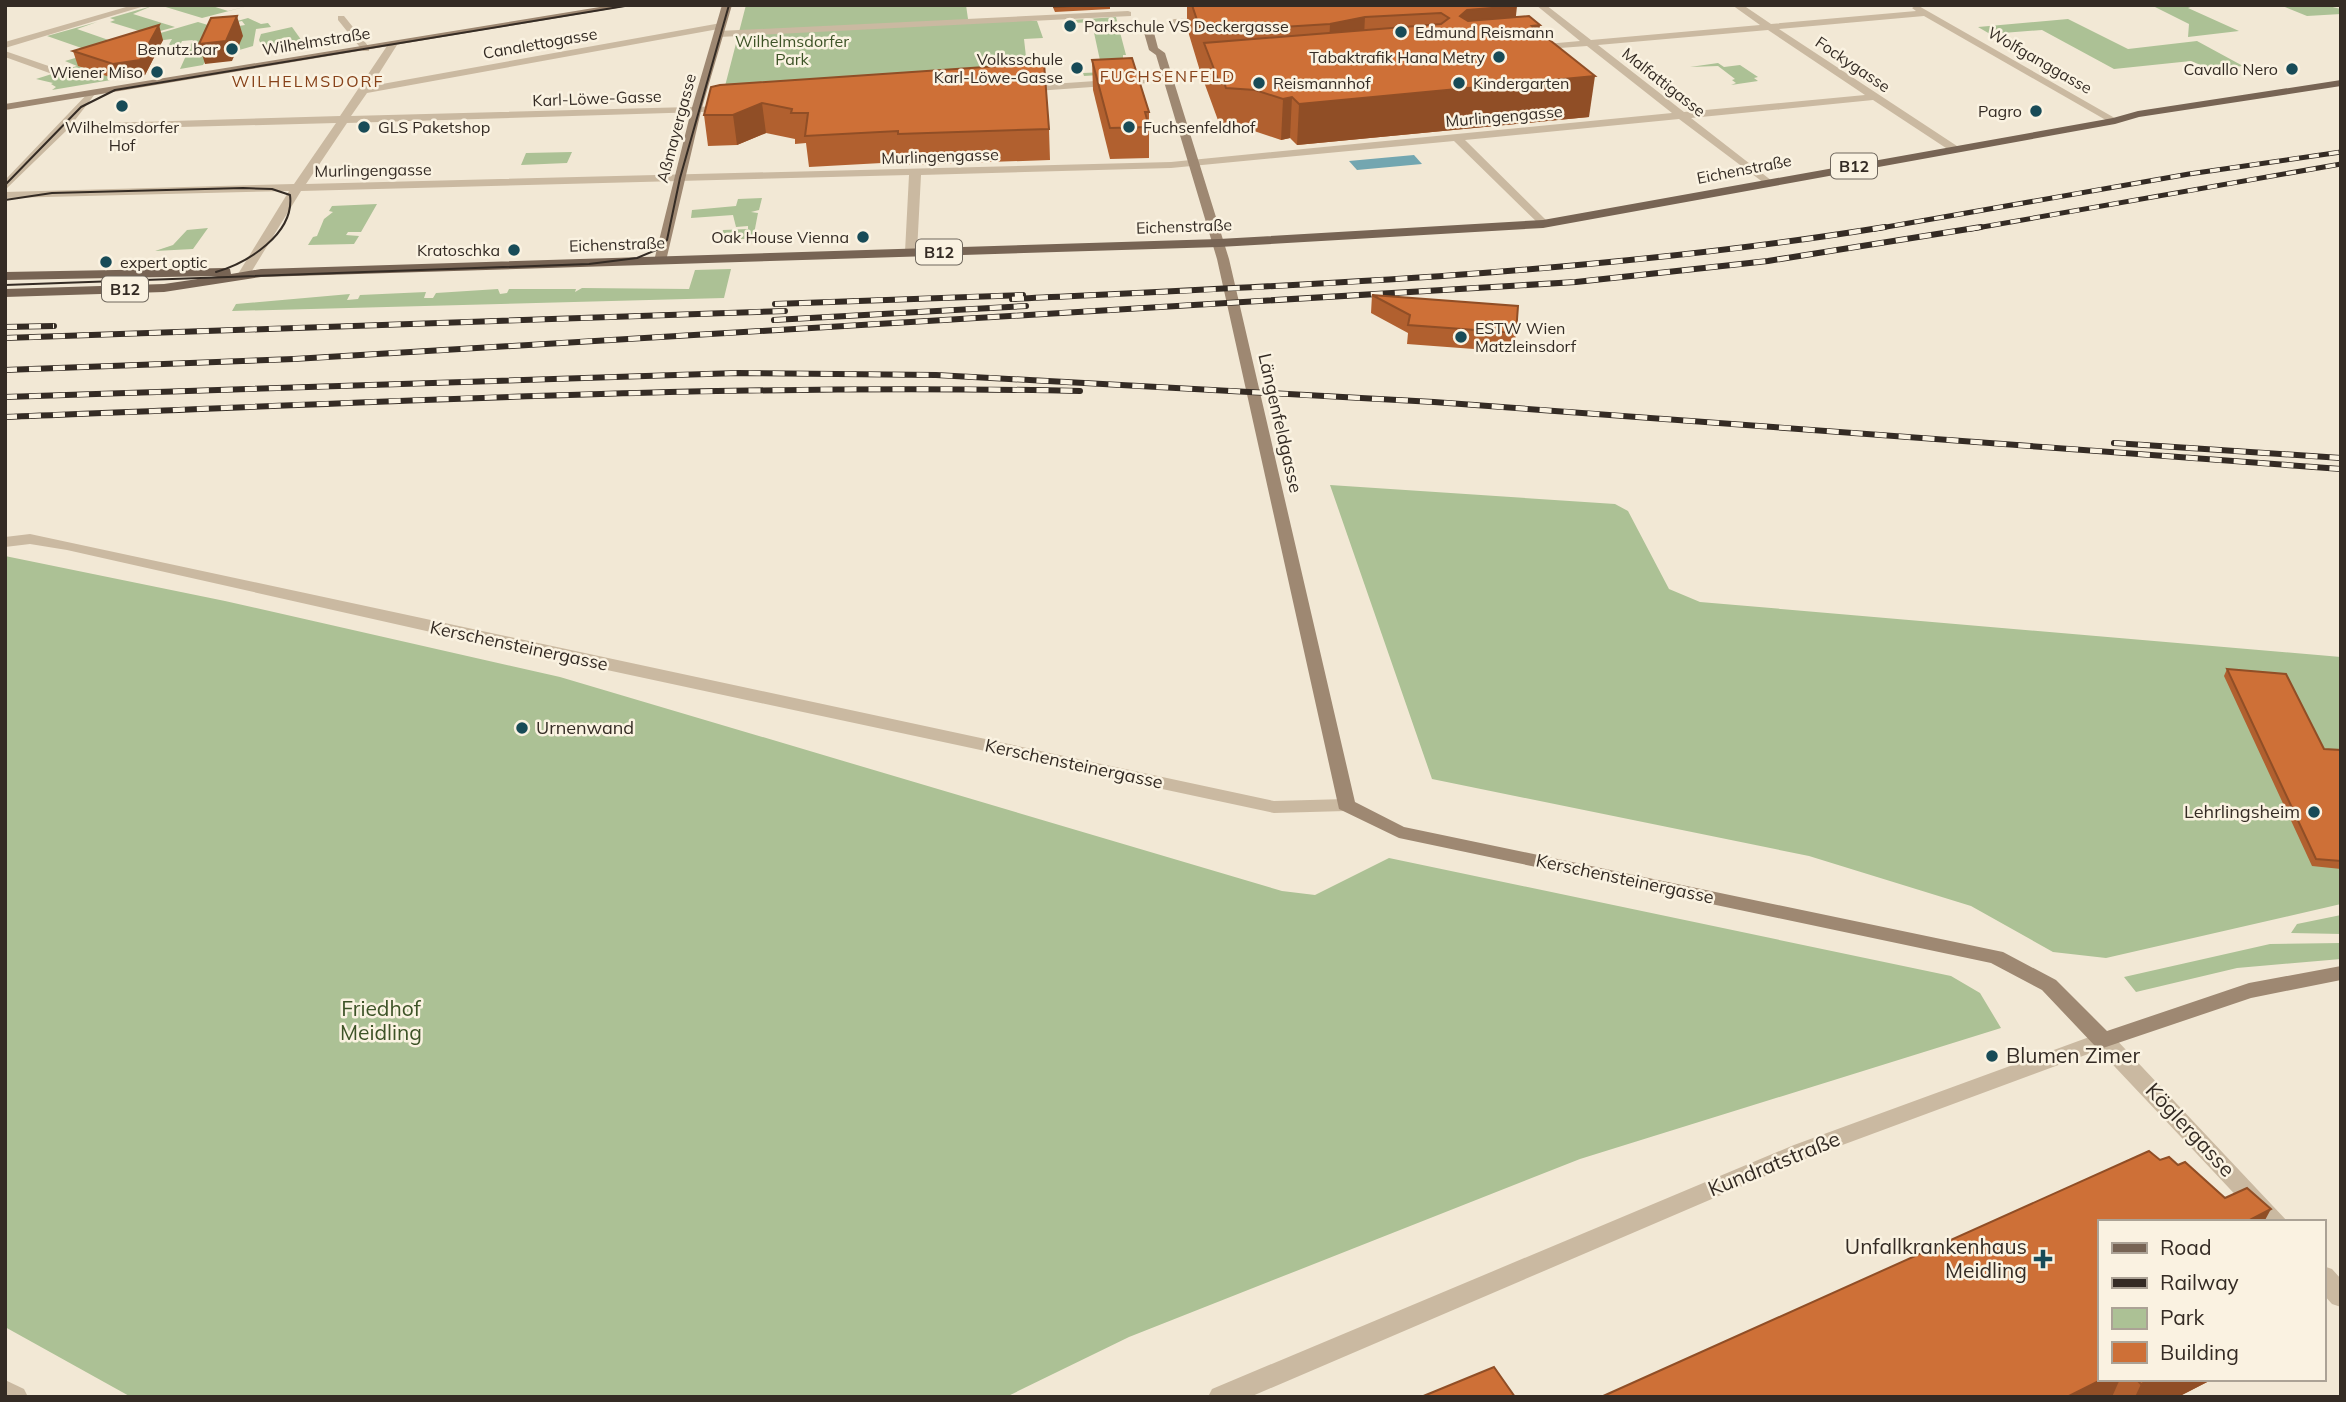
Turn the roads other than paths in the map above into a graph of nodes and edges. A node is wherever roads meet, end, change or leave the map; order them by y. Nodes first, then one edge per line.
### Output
1 (144, 5) edge
2 (631, 5) edge
3 (727, 5) edge
4 (1540, 5) edge
5 (1736, 5) edge
6 (1912, 5) edge
7 (586, 9) edge
8 (1926, 13) junction
9 (1128, 14) dead end
10 (341, 18) dead end
11 (1150, 18) dead end
12 (1215, 21) edge
13 (1174, 22) dead end
14 (1769, 27) junction
15 (720, 30) junction
16 (1589, 43) junction
17 (5, 45) edge
18 (392, 45) junction
19 (366, 49) junction
20 (1526, 49) edge
21 (5, 54) edge
22 (59, 73) dead end
23 (1245, 74) edge
24 (1168, 78) junction
25 (2341, 83) edge
26 (364, 90) junction
27 (1004, 90) edge
28 (2341, 92) edge
29 (90, 94) junction
30 (1872, 97) junction
31 (5, 107) edge
32 (743, 108) edge
33 (696, 111) junction
34 (1680, 115) junction
35 (344, 121) junction
36 (2115, 121) junction
37 (64, 127) junction
38 (1455, 136) junction
39 (1953, 148) junction
40 (1194, 163) junction
41 (915, 173) junction
42 (678, 178) junction
43 (1768, 183) junction
44 (5, 187) edge
45 (296, 188) junction
46 (5, 195) edge
47 (1543, 224) junction
48 (1219, 243) junction
49 (911, 253) junction
50 (660, 261) junction
51 (244, 274) junction
52 (5, 276) edge
53 (5, 293) edge
54 (10, 541) edge
55 (1346, 806) junction
56 (2341, 973) edge
57 (2103, 1040) junction
58 (2274, 1220) edge
59 (2325, 1278) edge
60 (2341, 1297) edge
61 (5, 1391) edge
62 (15, 1397) edge
63 (1221, 1397) edge

1 - 17 street
2 - 7 street, Wilhelmstraße
3 - 15 street, Aßmayergasse
4 - 16 street, Malfattigasse
5 - 14 street, Fockygasse
6 - 8 street, Wolfganggasse
7 - 18 street, Wilhelmstraße
8 - 14 street
8 - 36 street, Wolfganggasse
9 - 15 street, Canalettogasse
10 - 19 street
11 - 24 street, Längenfeldgasse
12 - 13 street
14 - 16 street
14 - 30 street, Fockygasse
15 - 26 street, Canalettogasse
15 - 33 street, Aßmayergasse
16 - 20 street
16 - 34 street, Malfattigasse
18 - 19 street, Wilhelmstraße
18 - 26 street
19 - 29 street, Wilhelmstraße
21 - 22 street
23 - 24 street
24 - 27 street
24 - 40 street, Längenfeldgasse
25 - 36 main road, Eichenstraße / B12
26 - 35 street
28 - 36 main road, Eichenstraße / B12
29 - 31 street, Wilhelmstraße
29 - 37 street
30 - 34 street, Murlingengasse
30 - 39 street, Fockygasse
32 - 33 street, Karl-Löwe-Gasse
33 - 35 street, Karl-Löwe-Gasse
33 - 42 street, Aßmayergasse
34 - 38 street, Murlingengasse
34 - 43 street, Malfattigasse
35 - 37 street, Karl-Löwe-Gasse
35 - 45 street
36 - 39 main road, Eichenstraße / B12
37 - 44 street
38 - 40 street, Murlingengasse
38 - 47 street
39 - 43 main road, Eichenstraße / B12
40 - 41 street, Murlingengasse
40 - 48 street, Längenfeldgasse
41 - 42 street, Murlingengasse
41 - 49 street
42 - 45 street, Murlingengasse
42 - 50 street, Aßmayergasse
43 - 47 main road, Eichenstraße / B12
45 - 46 street, Murlingengasse
45 - 51 street
47 - 48 main road, Eichenstraße / B12
48 - 49 main road, Eichenstraße / B12
48 - 55 street, Längenfeldgasse
49 - 50 main road, Eichenstraße / B12
50 - 51 main road, Eichenstraße / B12
51 - 52 main road, Eichenstraße / B12
51 - 53 main road, Eichenstraße / B12
54 - 55 street, Kerschensteinergasse
55 - 57 street, Kerschensteinergasse
56 - 57 street, Kundratstraße
57 - 58 street, Köglergasse
57 - 63 street, Kundratstraße
59 - 60 street
61 - 62 street

